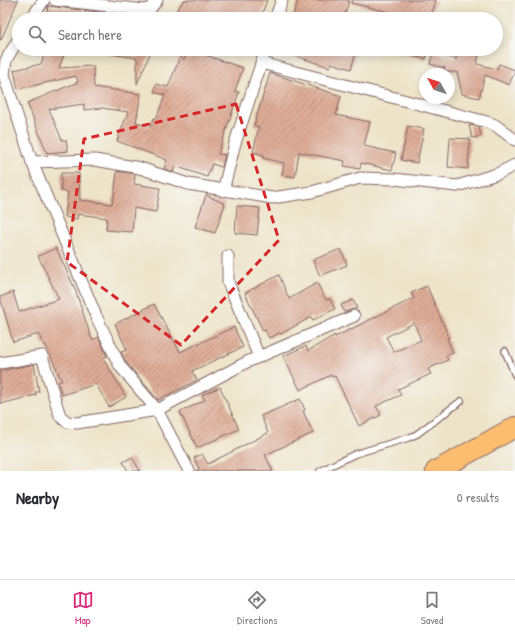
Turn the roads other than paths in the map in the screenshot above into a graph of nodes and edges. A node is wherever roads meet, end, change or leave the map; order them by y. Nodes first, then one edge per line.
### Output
1 (44, 0) edge
2 (56, 0) edge
3 (157, 0) edge
4 (282, 0) edge
5 (36, 12) edge
6 (278, 12) edge
7 (12, 50) edge
8 (264, 56) edge
9 (261, 63) junction
10 (2, 70) edge
11 (515, 140) edge
12 (32, 162) junction
13 (515, 165) edge
14 (223, 191) junction
15 (228, 256) dead end
16 (354, 316) dead end
17 (505, 351) dead end
18 (259, 357) junction
19 (0, 363) edge
20 (515, 375) edge
21 (461, 401) dead end
22 (157, 410) junction
23 (515, 427) edge
24 (189, 471) edge
25 (320, 471) edge
26 (436, 471) edge

1 - 5 street
2 - 3 street
4 - 6 street
7 - 10 street
8 - 9 street
9 - 11 street
9 - 14 street
10 - 12 street
12 - 14 street
12 - 22 street
13 - 14 street
15 - 18 street
16 - 18 street
17 - 20 lane
18 - 22 street
19 - 22 street
21 - 25 lane
22 - 24 street
23 - 26 highway

